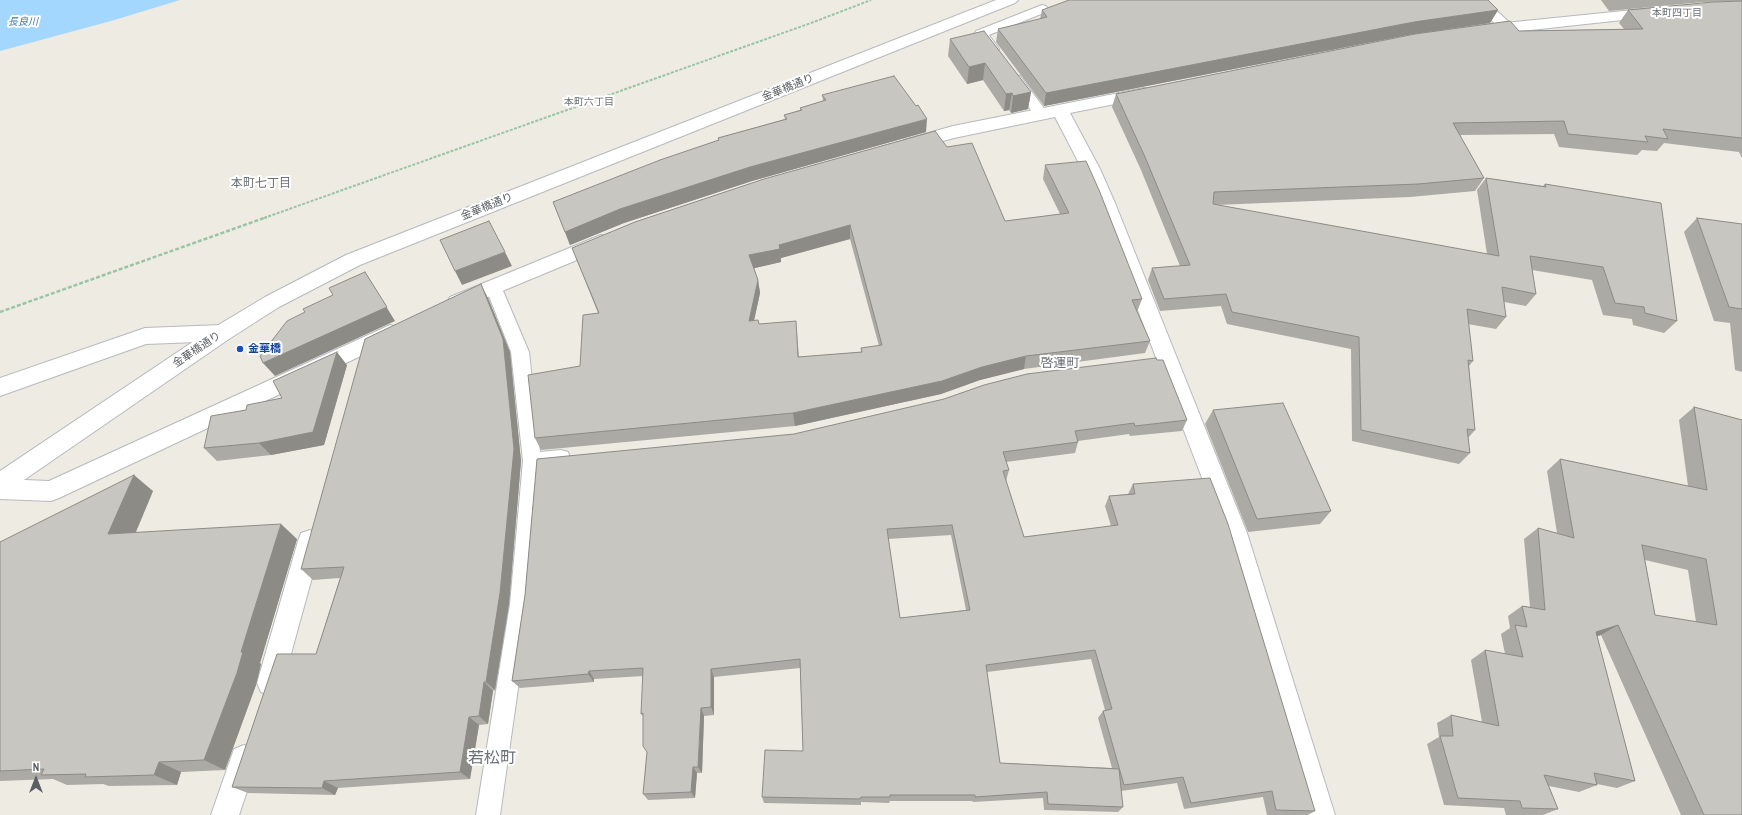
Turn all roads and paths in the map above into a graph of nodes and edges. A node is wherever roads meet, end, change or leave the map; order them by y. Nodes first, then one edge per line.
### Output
1 (871, 0) edge
2 (1010, 0) edge
3 (1478, 0) edge
4 (1042, 9) edge
5 (1672, 11) edge
6 (1506, 27) junction
7 (1468, 32) edge
8 (999, 58) edge
9 (1008, 71) edge
10 (1161, 90) edge
11 (1060, 110) junction
12 (1041, 114) junction
13 (893, 149) edge
14 (616, 235) edge
15 (493, 286) junction
16 (443, 309) edge
17 (0, 312) edge
18 (407, 325) edge
19 (222, 332) junction
20 (364, 345) junction
21 (355, 375) edge
22 (0, 387) edge
23 (578, 456) edge
24 (532, 461) junction
25 (0, 484) edge
26 (0, 490) edge
27 (316, 519) edge
28 (262, 706) edge
29 (252, 735) edge
30 (225, 815) edge
31 (488, 815) edge
32 (1321, 815) edge

1 - 17 path
2 - 19 street, 金華橋通り
3 - 6 lane
4 - 8 lane
5 - 6 street
6 - 7 street
9 - 12 lane
10 - 11 street
11 - 12 street
11 - 32 street
12 - 13 street
14 - 15 street
15 - 16 street
15 - 24 lane
18 - 20 street
19 - 22 street
19 - 25 street, 金華橋通り
20 - 21 street
20 - 26 street
23 - 24 lane
24 - 31 lane
27 - 28 street
29 - 30 street

